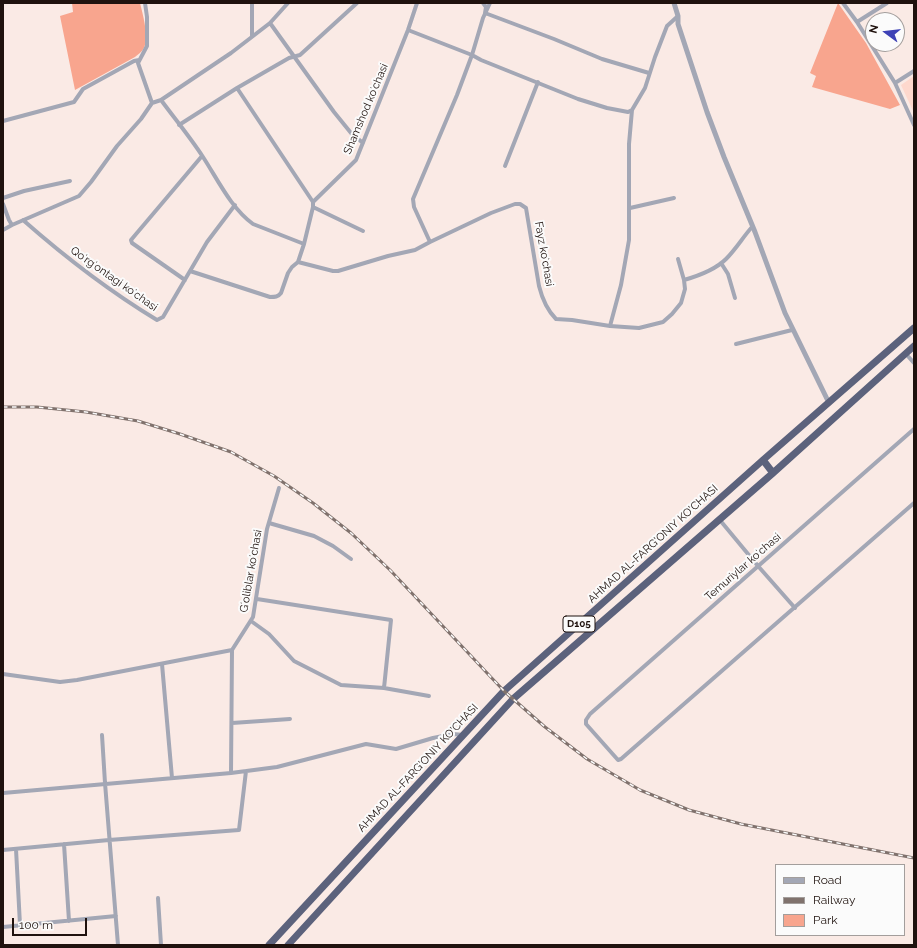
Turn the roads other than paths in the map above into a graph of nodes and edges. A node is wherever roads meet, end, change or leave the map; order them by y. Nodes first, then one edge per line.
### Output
1 (145, 3) edge
2 (252, 3) edge
3 (288, 3) edge
4 (357, 3) edge
5 (417, 3) edge
6 (483, 3) edge
7 (490, 3) edge
8 (674, 3) edge
9 (843, 3) edge
10 (887, 3) edge
11 (486, 13) junction
12 (678, 16) junction
13 (857, 22) junction
14 (270, 23) junction
15 (408, 30) junction
16 (252, 36) junction
17 (472, 55) junction
18 (294, 57) junction
19 (139, 60) junction
20 (914, 71) edge
21 (649, 73) junction
22 (538, 82) junction
23 (895, 83) junction
24 (237, 88) junction
25 (161, 100) junction
26 (152, 103) junction
27 (632, 110) junction
28 (3, 121) edge
29 (914, 124) edge
30 (179, 125) junction
31 (363, 143) junction
32 (202, 156) junction
33 (505, 166) dead end
34 (70, 181) dead end
35 (3, 198) edge
36 (674, 198) dead end
37 (313, 204) junction
38 (3, 205) edge
39 (235, 205) junction
40 (630, 208) junction
41 (23, 220) junction
42 (12, 225) junction
43 (752, 227) junction
44 (3, 230) edge
45 (363, 231) dead end
46 (430, 242) junction
47 (304, 244) junction
48 (678, 259) dead end
49 (298, 262) junction
50 (721, 263) junction
51 (190, 271) junction
52 (185, 280) junction
53 (684, 280) junction
54 (735, 298) dead end
55 (610, 326) junction
56 (914, 328) edge
57 (792, 330) junction
58 (736, 344) dead end
59 (914, 346) edge
60 (906, 354) junction
61 (914, 363) edge
62 (829, 403) junction
63 (914, 428) edge
64 (762, 460) junction
65 (773, 473) junction
66 (279, 488) dead end
67 (914, 503) edge
68 (719, 519) junction
69 (268, 523) junction
70 (351, 560) dead end
71 (758, 566) junction
72 (257, 599) junction
73 (795, 608) junction
74 (251, 621) junction
75 (232, 650) junction
76 (162, 664) junction
77 (3, 674) edge
78 (384, 688) junction
79 (428, 696) dead end
80 (290, 719) dead end
81 (232, 723) junction
82 (102, 735) dead end
83 (464, 735) junction
84 (246, 771) junction
85 (231, 773) junction
86 (172, 778) junction
87 (105, 784) junction
88 (3, 793) edge
89 (109, 840) junction
90 (64, 844) junction
91 (16, 849) junction
92 (3, 850) edge
93 (347, 861) junction
94 (358, 870) junction
95 (158, 898) dead end
96 (116, 916) junction
97 (69, 921) junction
98 (20, 925) junction
99 (3, 926) edge
100 (118, 945) edge
101 (161, 945) edge
102 (269, 945) edge
103 (288, 945) edge

1 - 19 street
2 - 16 street
3 - 14 street
4 - 18 street
5 - 15 street, Shamshod koʻchasi
6 - 11 street
7 - 11 street
8 - 12 street
9 - 13 street
10 - 13 street
11 - 17 street
11 - 21 street
12 - 21 street
12 - 43 street
13 - 23 street
14 - 16 street
14 - 18 street
15 - 17 street
15 - 31 street, Shamshod koʻchasi
16 - 25 street
17 - 22 street
17 - 46 street
18 - 24 street
18 - 31 street
19 - 26 street
19 - 28 street
20 - 23 street
21 - 27 street
22 - 27 street
22 - 33 street
23 - 29 street
24 - 30 street
24 - 37 street
25 - 26 street
25 - 30 street
26 - 41 street
27 - 40 street
30 - 32 street
31 - 37 street, Shamshod koʻchasi
32 - 39 street
32 - 52 street
34 - 35 street
36 - 40 street
37 - 45 street
37 - 47 street
38 - 42 street
39 - 47 street
39 - 51 street, Qoʻrgʻontagi koʻchasi
40 - 55 street
41 - 42 street
41 - 52 street, Qoʻrgʻontagi koʻchasi
42 - 44 street
43 - 50 street
43 - 57 street
46 - 49 street
46 - 55 street, Fayz koʻchasi
47 - 49 street
48 - 53 street
49 - 51 street
50 - 53 street
50 - 54 street
51 - 52 street, Qoʻrgʻontagi koʻchasi
53 - 55 street
56 - 62 highway, AHMAD AL-FARG'ONIY KO'CHASI / D105
57 - 58 street
57 - 62 street
59 - 60 highway, AHMAD AL-FARG'ONIY KO'CHASI / D105
60 - 61 street
60 - 65 highway, AHMAD AL-FARG'ONIY KO'CHASI / D105
62 - 64 highway, AHMAD AL-FARG'ONIY KO'CHASI / D105
63 - 71 street, Temuriylar koʻchasi
64 - 65 highway
64 - 83 highway, AHMAD AL-FARG'ONIY KO'CHASI / D105
65 - 68 highway, AHMAD AL-FARG'ONIY KO'CHASI / D105
66 - 69 street, Gʻoliblar koʻchasi
67 - 73 street
68 - 71 street
68 - 94 highway, AHMAD AL-FARG'ONIY KO'CHASI / D105
69 - 70 street
69 - 72 street, Gʻoliblar koʻchasi
71 - 73 street
71 - 73 street, Temuriylar koʻchasi
72 - 74 street, Gʻoliblar koʻchasi
72 - 78 street
74 - 75 street, Gʻoliblar koʻchasi
74 - 78 street
75 - 76 street
75 - 81 street
76 - 77 street
76 - 86 street
78 - 79 street
80 - 81 street
81 - 85 street
82 - 87 street
83 - 84 street
83 - 93 highway, AHMAD AL-FARG'ONIY KO'CHASI / D105
84 - 85 street
84 - 89 street
85 - 86 street
86 - 87 street
87 - 88 street
87 - 89 street
89 - 90 street
89 - 96 street
90 - 91 street
90 - 97 street
91 - 92 street
91 - 98 street
93 - 94 highway
93 - 102 highway, AHMAD AL-FARG'ONIY KO'CHASI / D105
94 - 103 highway, AHMAD AL-FARG'ONIY KO'CHASI / D105
95 - 101 street
96 - 97 street
96 - 100 street
97 - 98 street
98 - 99 street

